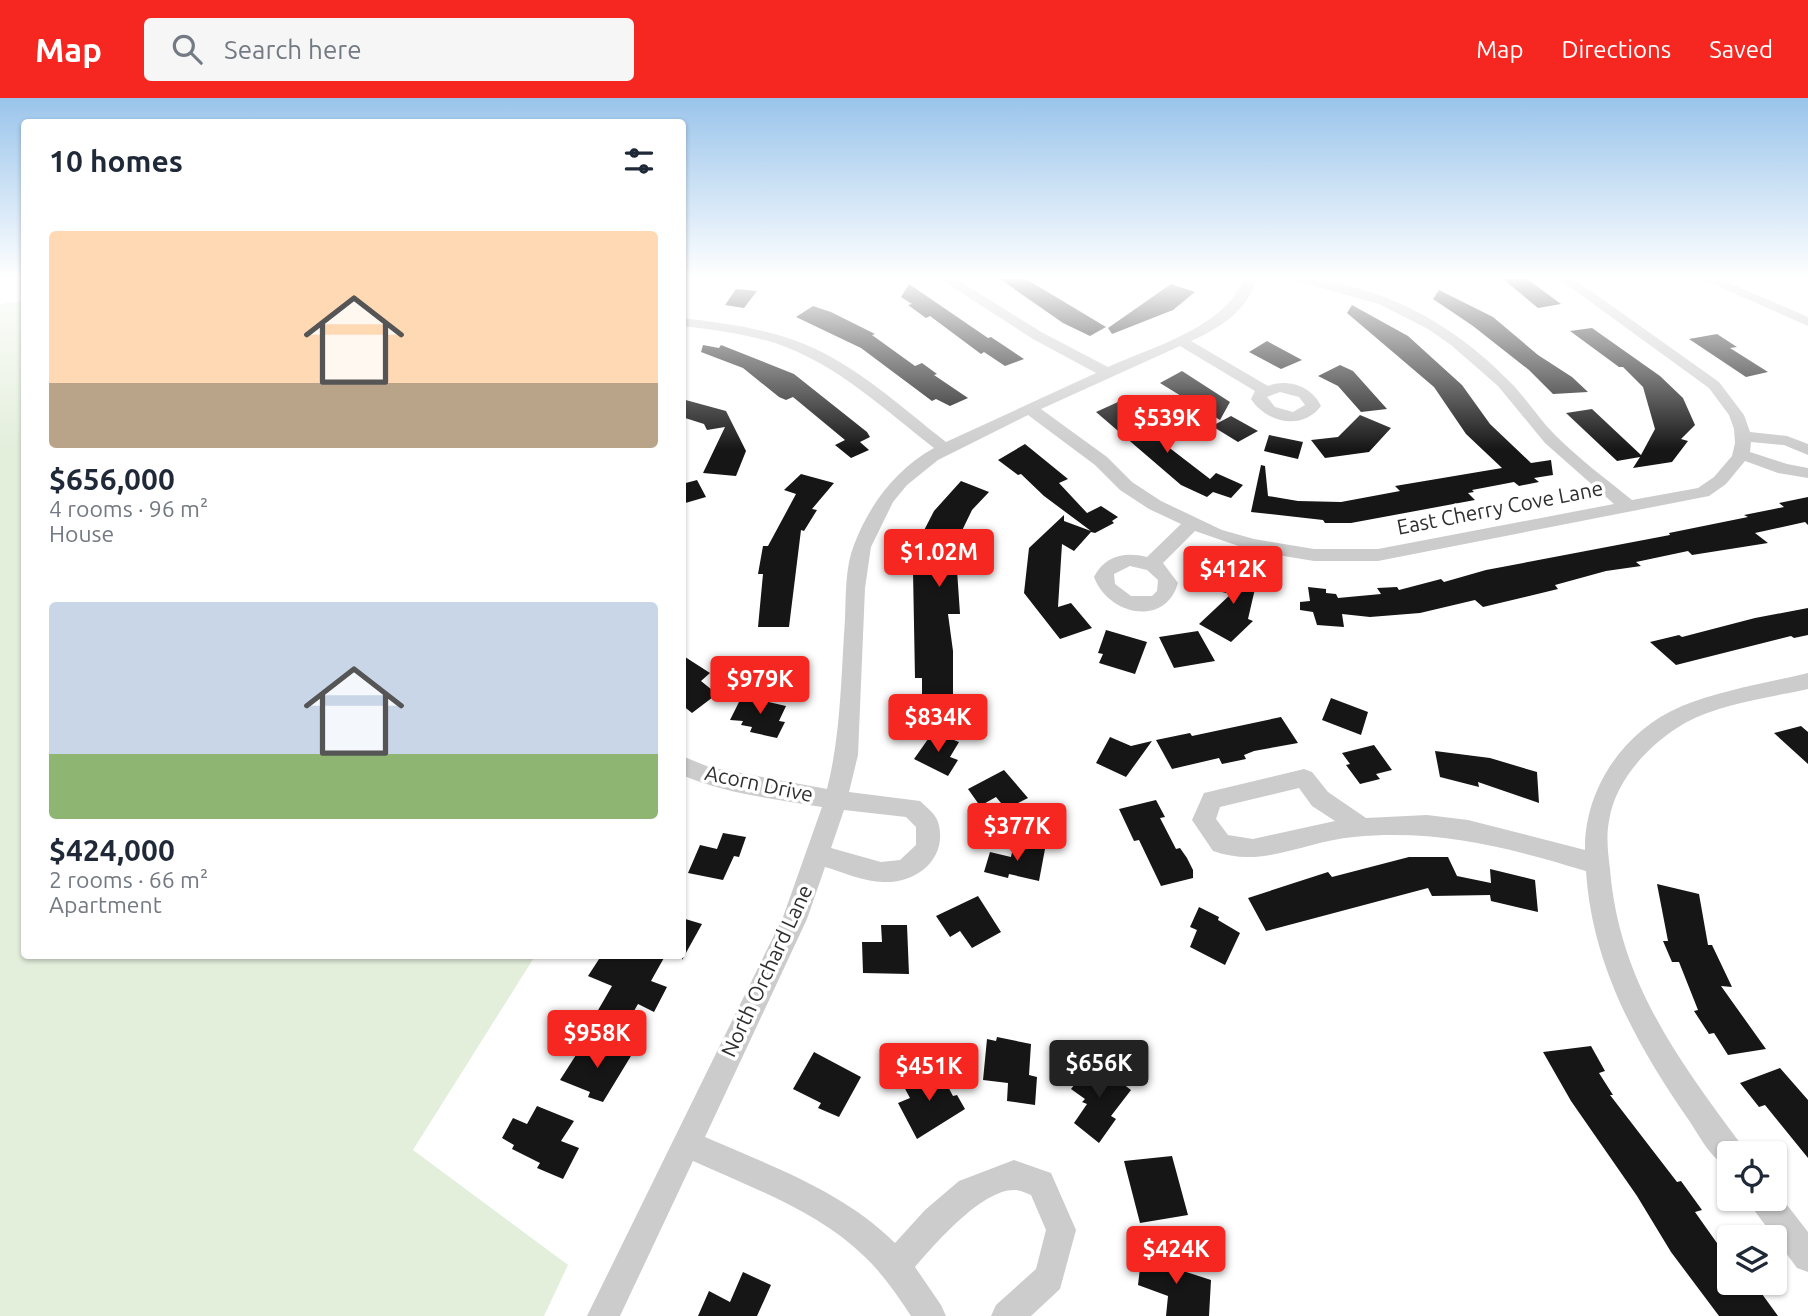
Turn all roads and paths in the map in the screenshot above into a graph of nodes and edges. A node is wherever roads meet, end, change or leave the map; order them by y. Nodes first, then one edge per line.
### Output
1 (763, 336) edge
2 (1038, 336) edge
3 (1190, 336) edge
4 (1446, 336) edge
5 (1645, 336) edge
6 (1180, 340) junction
7 (1108, 373) junction
8 (1264, 390) dead end
9 (1030, 408) junction
10 (1745, 436) junction
11 (945, 449) junction
12 (1808, 450) edge
13 (1743, 455) junction
14 (1808, 473) edge
15 (1629, 507) junction
16 (1193, 523) junction
17 (1151, 564) dead end
18 (1803, 687) edge
19 (686, 767) edge
20 (836, 800) junction
21 (1360, 826) junction
22 (818, 855) junction
23 (1597, 864) junction
24 (1721, 1141) edge
25 (687, 1143) junction
26 (1774, 1211) edge
27 (1808, 1257) edge
28 (895, 1266) junction
29 (603, 1316) edge
30 (930, 1316) edge
31 (1007, 1316) edge

1 - 11 street
2 - 7 street
3 - 6 street, North Orchard Lane
4 - 15 street
5 - 10 street
6 - 7 street, North Orchard Lane
6 - 8 street
7 - 9 street, North Orchard Lane
9 - 11 street, North Orchard Lane
9 - 16 street, East Cherry Cove Lane
10 - 12 street
10 - 13 street
11 - 20 street, North Orchard Lane
13 - 14 street
13 - 15 street, East Cherry Cove Lane
15 - 16 street, East Cherry Cove Lane
16 - 17 street
18 - 23 street
19 - 20 street, Acorn Drive
20 - 22 street, North Orchard Lane
20 - 22 street, Acorn Drive
21 - 21 street
21 - 23 street
22 - 25 street, North Orchard Lane
23 - 24 street
25 - 28 street
25 - 29 street, North Orchard Lane
26 - 27 street
28 - 30 street
28 - 31 street

